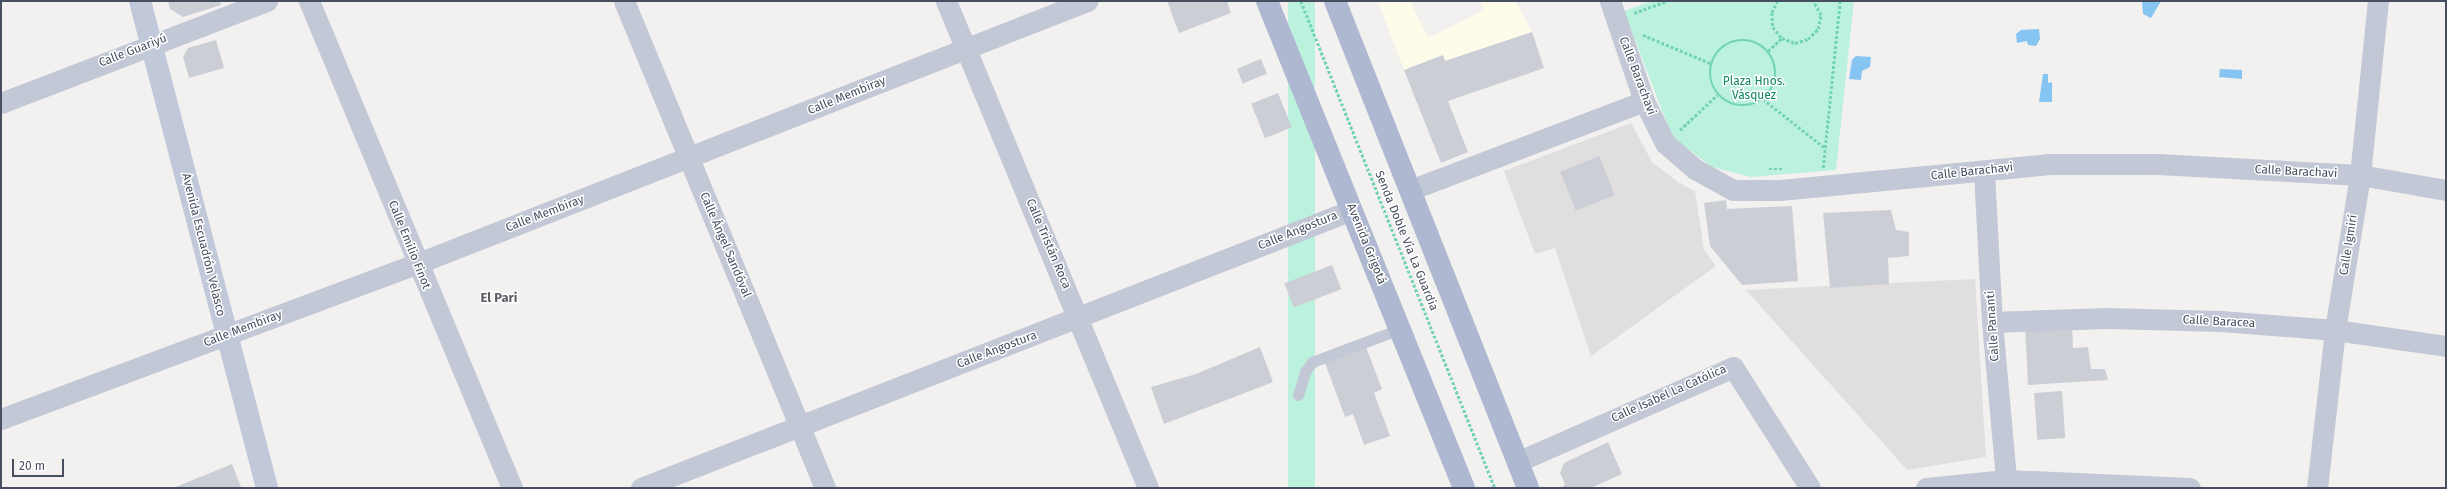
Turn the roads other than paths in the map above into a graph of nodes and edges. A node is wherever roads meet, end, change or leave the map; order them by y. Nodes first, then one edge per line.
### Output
1 (140, 1) edge
2 (267, 1) edge
3 (309, 1) edge
4 (624, 1) edge
5 (946, 1) edge
6 (1087, 1) edge
7 (1267, 1) edge
8 (1335, 1) edge
9 (2378, 1) edge
10 (1620, 11) edge
11 (151, 43) junction
12 (966, 49) junction
13 (1644, 100) junction
14 (1, 103) edge
15 (689, 158) junction
16 (1984, 171) junction
17 (2360, 175) junction
18 (1410, 190) junction
19 (2446, 190) edge
20 (1352, 210) junction
21 (416, 264) junction
22 (1080, 318) junction
23 (1992, 322) junction
24 (1400, 329) junction
25 (2335, 330) junction
26 (226, 336) junction
27 (2446, 346) edge
28 (1298, 395) dead end
29 (1, 419) edge
30 (800, 427) junction
31 (1517, 462) junction
32 (2006, 480) junction
33 (1459, 487) edge
34 (267, 488) edge
35 (512, 488) edge
36 (641, 488) edge
37 (825, 488) edge
38 (1148, 488) edge
39 (1528, 488) edge
40 (1810, 488) edge
41 (1926, 488) edge
42 (2190, 488) edge
43 (2317, 488) edge

1 - 11 street, Avenida Escuadrón Velasco
2 - 11 street, Calle Guariyú
3 - 21 street, Calle Emilio Finot
4 - 15 street, Calle Ángel Sandóval
5 - 12 street, Calle Tristán Roca
6 - 12 street, Calle Membiray
7 - 20 main road, Avenida Grigotá
8 - 18 main road
9 - 17 street, Calle Igmirí
10 - 13 street, Calle Barachavi
11 - 14 street, Calle Guariyú
11 - 26 street, Avenida Escuadrón Velasco
12 - 15 street, Calle Membiray
12 - 22 street, Calle Tristán Roca
13 - 16 street, Calle Barachavi
13 - 18 street
15 - 21 street, Calle Membiray
15 - 30 street, Calle Ángel Sandóval
16 - 17 street, Calle Barachavi
16 - 23 street, Calle Pananti
17 - 19 street, Calle Barachavi
17 - 25 street, Calle Igmirí
18 - 31 main road
20 - 22 street, Calle Angostura
20 - 24 main road, Avenida Grigotá
21 - 26 street, Calle Membiray
21 - 35 street, Calle Emilio Finot
22 - 30 street, Calle Angostura
22 - 38 street, Calle Tristán Roca
23 - 25 street, Calle Baracea
23 - 32 street, Calle Pananti
24 - 28 lane
24 - 33 main road, Avenida Grigotá
25 - 27 street, Calle Baracea
25 - 43 street, Calle Igmirí
26 - 29 street, Calle Membiray
26 - 34 street, Avenida Escuadrón Velasco
30 - 36 street, Calle Angostura
30 - 37 street, Calle Ángel Sandóval
31 - 39 main road
31 - 40 street, Calle Isabel La Católica
32 - 41 street
32 - 42 street

